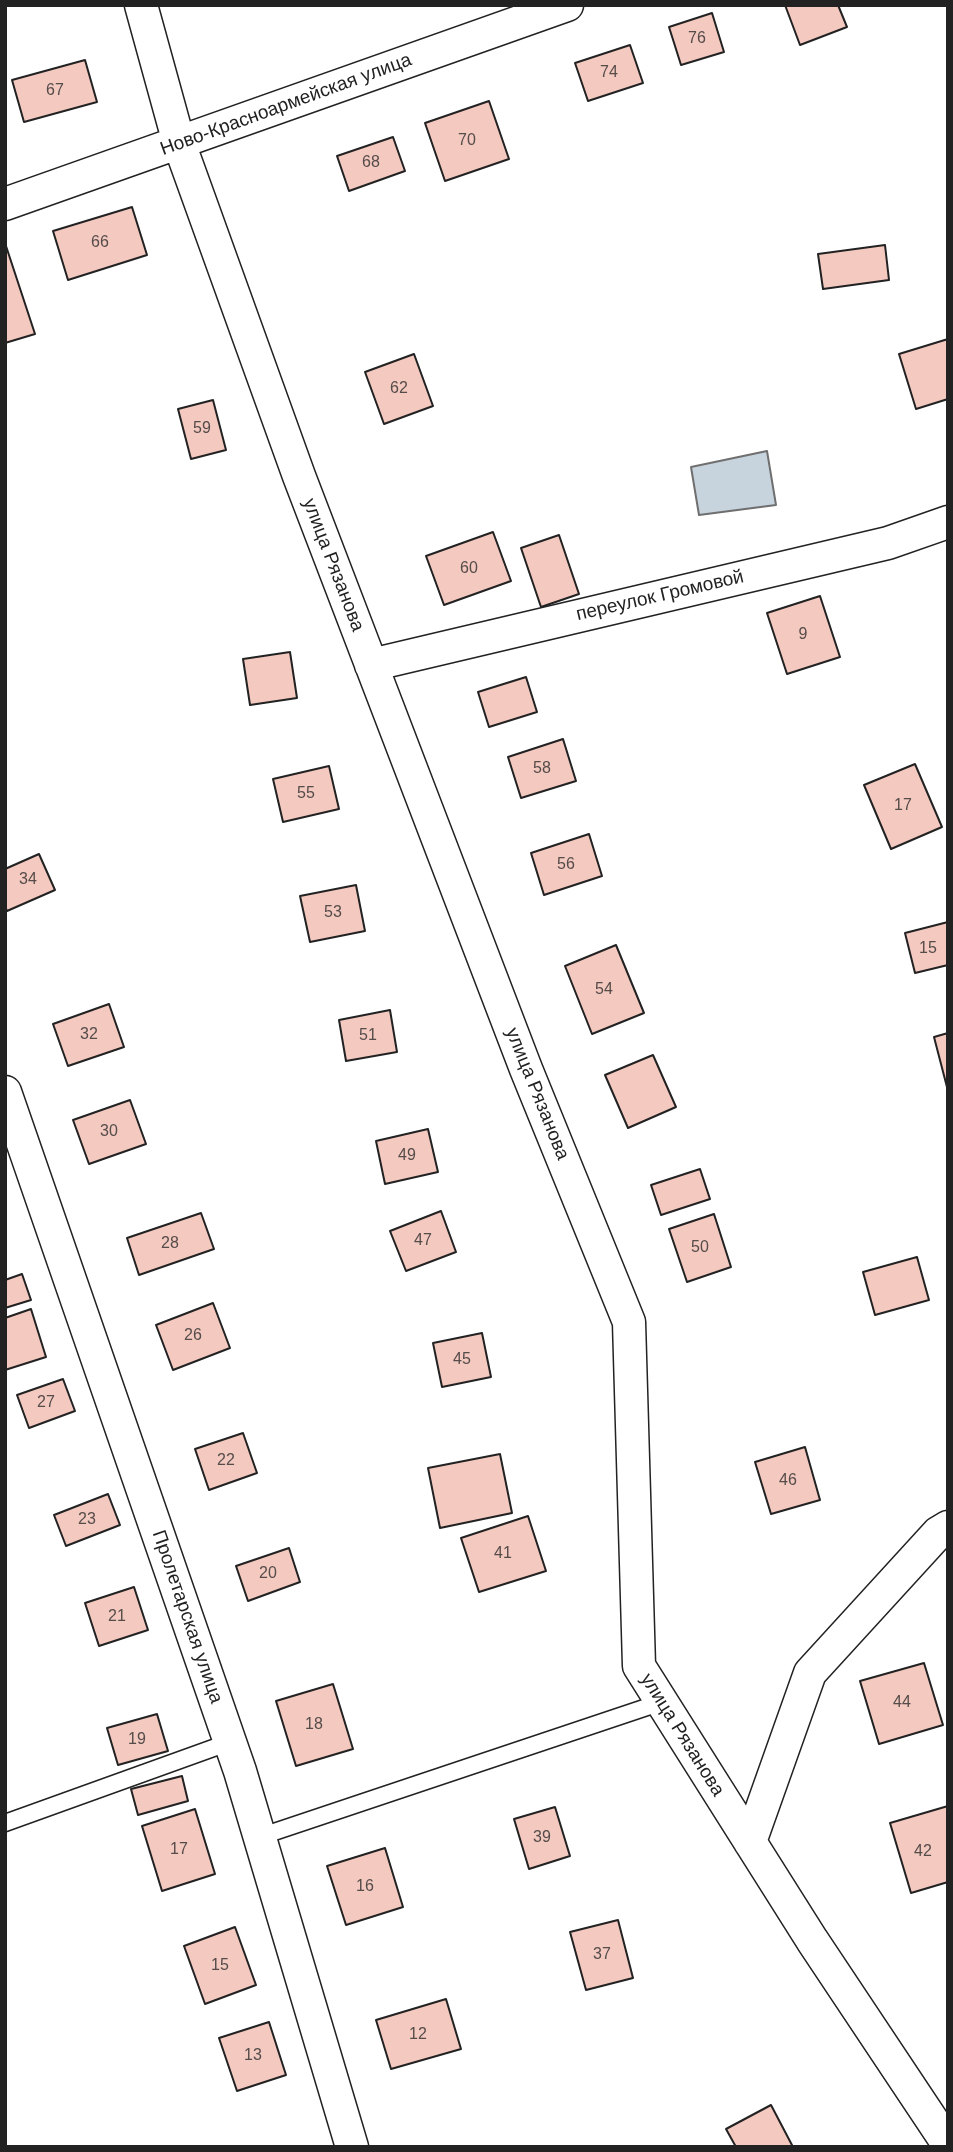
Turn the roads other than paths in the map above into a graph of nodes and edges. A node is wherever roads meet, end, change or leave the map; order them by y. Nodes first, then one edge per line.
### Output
1 (141, 5) edge
2 (567, 5) edge
3 (180, 143) junction
4 (5, 204) edge
5 (948, 522) edge
6 (371, 665) junction
7 (5, 1092) edge
8 (948, 1527) edge
9 (662, 1702) junction
10 (230, 1742) junction
11 (5, 1823) edge
12 (260, 1837) junction
13 (750, 1842) junction
14 (948, 2144) edge
15 (352, 2147) edge

1 - 3 street, улица Рязанова
2 - 3 street, Ново-Красноармейская улица
3 - 4 street, Ново-Красноармейская улица
3 - 6 street, улица Рязанова
5 - 6 street, переулок Громовой
6 - 9 street, улица Рязанова
7 - 10 street, Пролетарская улица
8 - 13 street
9 - 12 lane
9 - 13 street, улица Рязанова
10 - 11 lane
10 - 12 street, Пролетарская улица
12 - 15 street, Пролетарская улица
13 - 14 street, улица Рязанова

